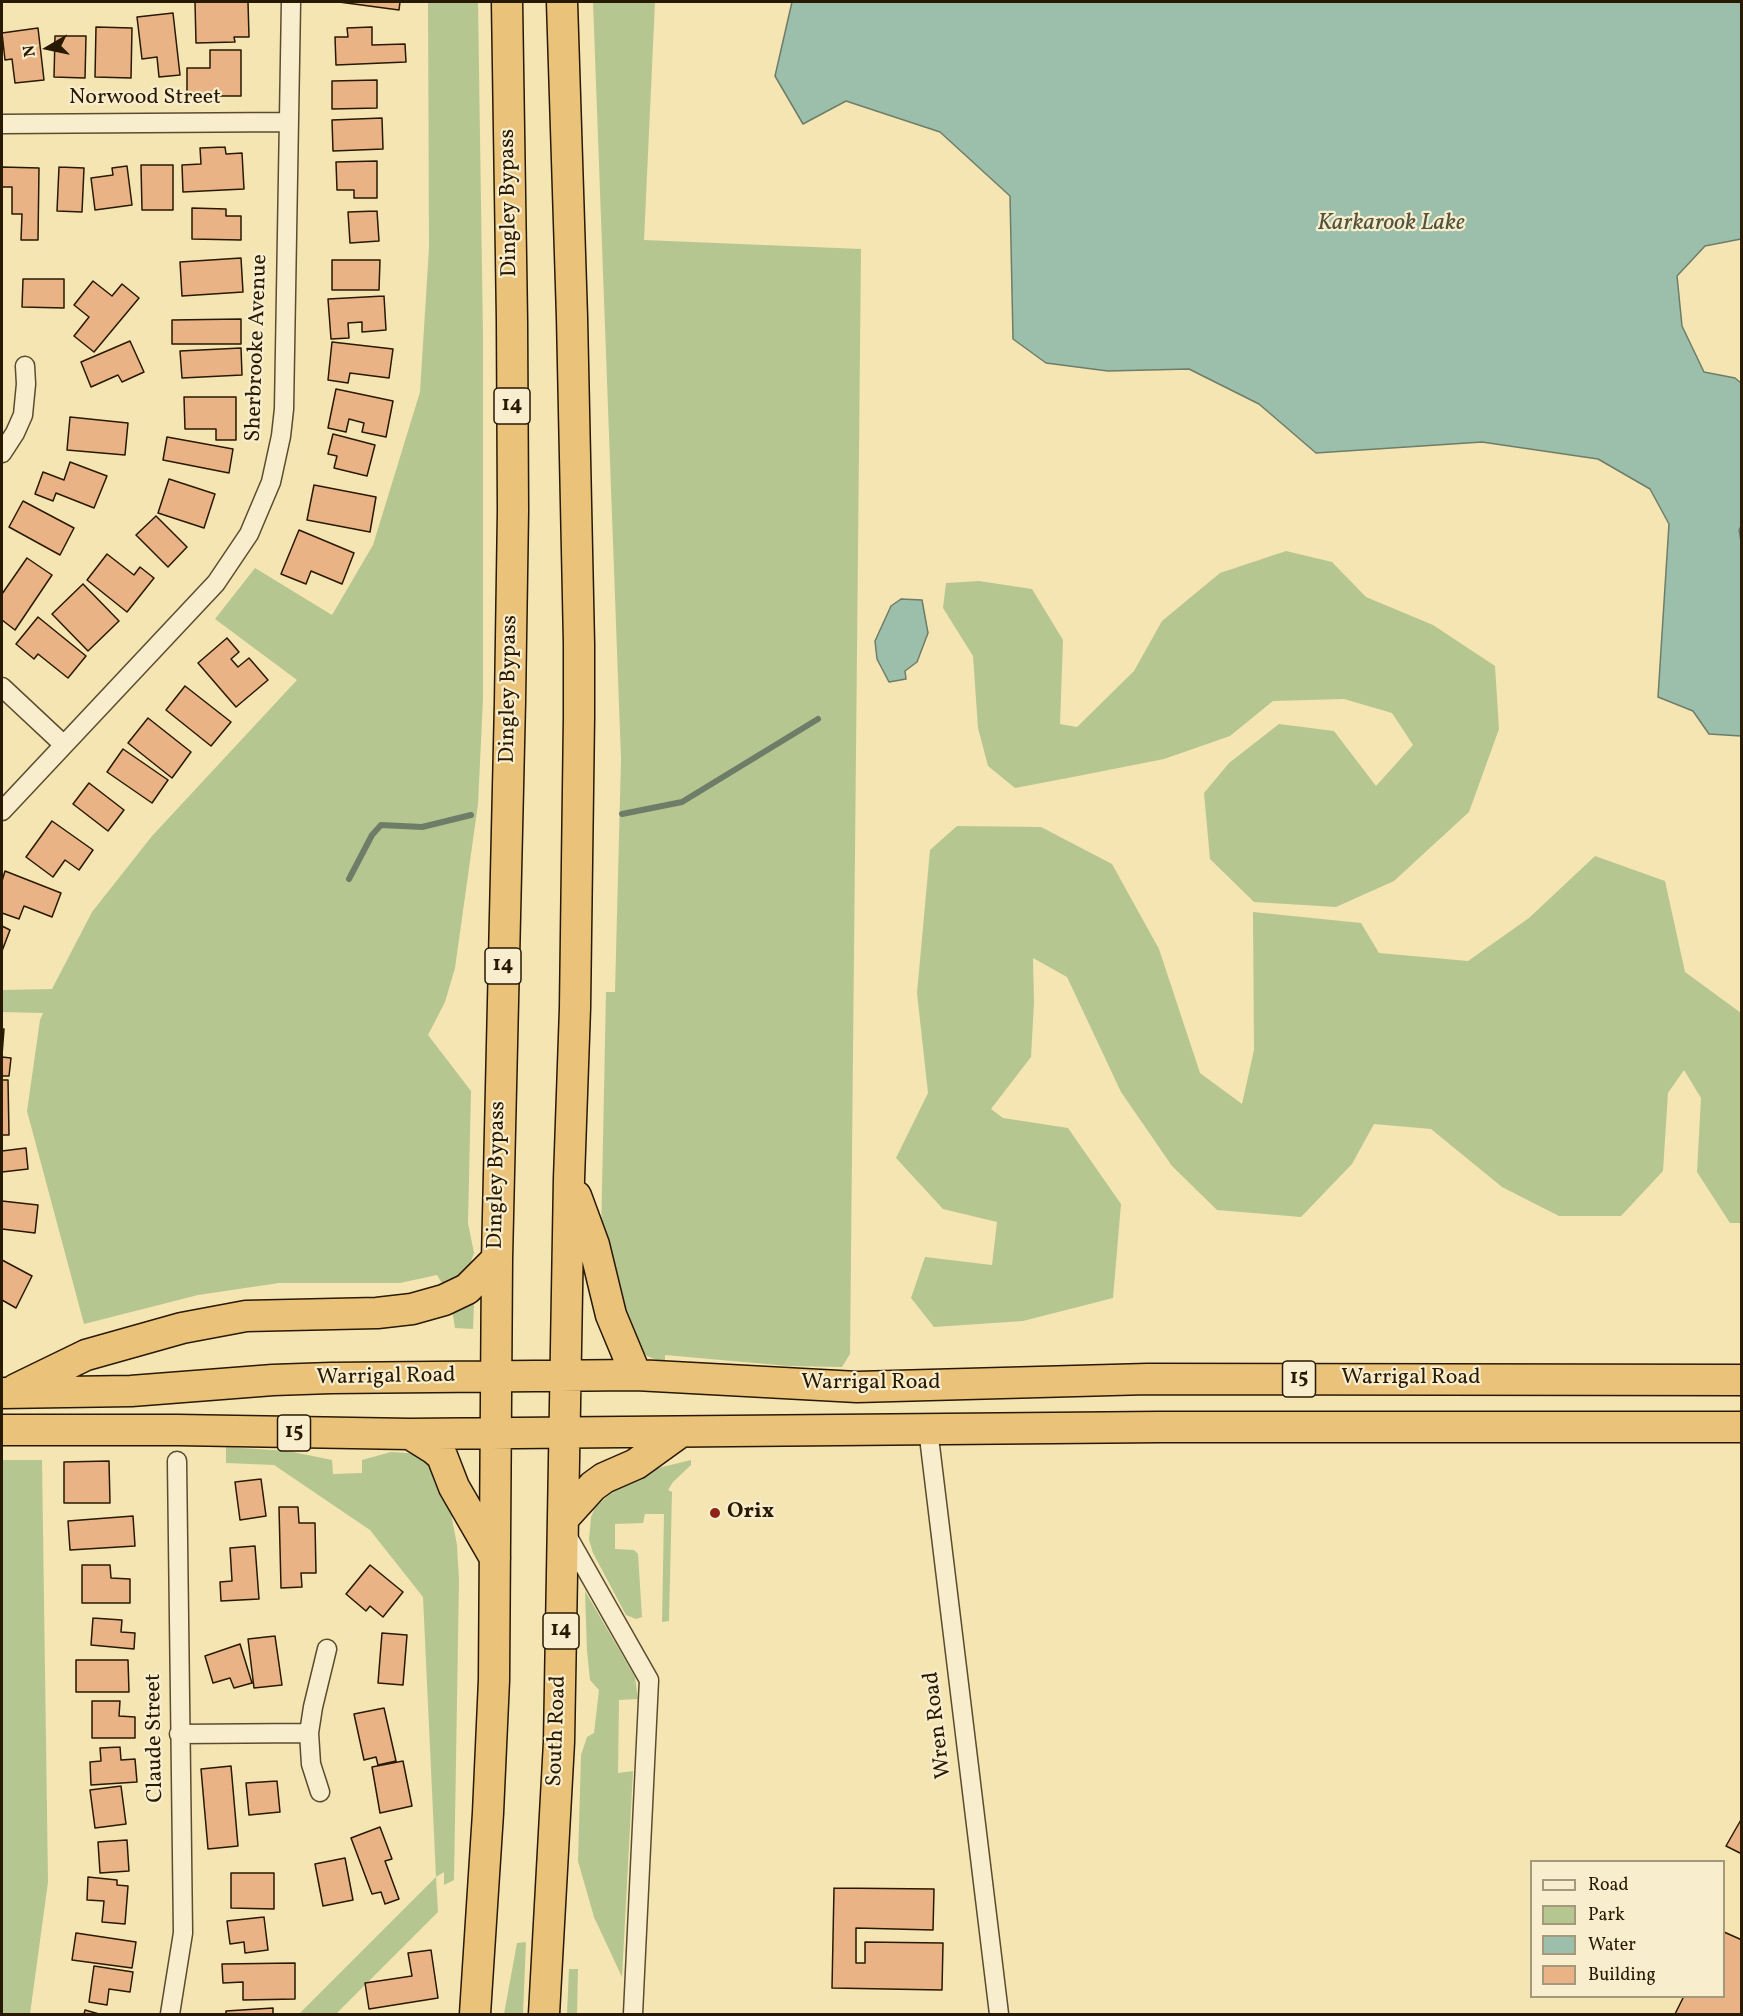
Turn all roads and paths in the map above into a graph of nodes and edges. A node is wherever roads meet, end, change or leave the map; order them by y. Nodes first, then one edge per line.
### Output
1 (291, 2) edge
2 (507, 2) edge
3 (562, 2) edge
4 (288, 122) junction
5 (2, 124) edge
6 (26, 366) dead end
7 (2, 453) edge
8 (2, 687) edge
9 (64, 745) junction
10 (2, 811) edge
11 (569, 1179) junction
12 (497, 1259) junction
13 (636, 1375) junction
14 (496, 1376) junction
15 (565, 1376) junction
16 (1742, 1380) edge
17 (5, 1393) edge
18 (1742, 1426) edge
19 (928, 1429) junction
20 (2, 1431) edge
21 (678, 1433) junction
22 (410, 1434) junction
23 (496, 1434) junction
24 (564, 1434) junction
25 (177, 1461) dead end
26 (563, 1524) junction
27 (495, 1558) junction
28 (327, 1649) dead end
29 (309, 1733) junction
30 (179, 1734) junction
31 (320, 1791) dead end
32 (170, 2014) edge
33 (475, 2014) edge
34 (544, 2014) edge
35 (633, 2014) edge
36 (999, 2014) edge

1 - 4 street, Sherbrooke Avenue
2 - 12 highway, Dingley Bypass / 14
3 - 11 highway, 14
4 - 5 street, Norwood Street
4 - 9 street, Sherbrooke Avenue
6 - 7 street
8 - 9 street
9 - 10 street, Sherbrooke Avenue
11 - 13 highway
11 - 15 highway, 14
12 - 14 highway, Dingley Bypass / 14
12 - 17 highway
13 - 15 highway, Warrigal Road / 15
13 - 16 highway, Warrigal Road / 15
14 - 15 highway, Warrigal Road / 15
14 - 17 highway, Warrigal Road / 15
14 - 23 highway, 14
15 - 24 highway, South Road / 14
18 - 19 highway, Warrigal Road / 15
19 - 21 highway, Warrigal Road / 15
19 - 36 street, Wren Road
20 - 22 highway, Warrigal Road / 15
21 - 24 highway, Warrigal Road / 15
21 - 26 highway
22 - 23 highway, Warrigal Road / 15
22 - 27 highway
23 - 24 highway, Warrigal Road / 15
23 - 27 highway, 14
24 - 26 highway, South Road / 14
25 - 30 street, Claude Street
26 - 34 highway, South Road / 14
26 - 35 street
27 - 33 highway, 14
28 - 29 street
29 - 30 street
29 - 31 street
30 - 32 street, Claude Street

